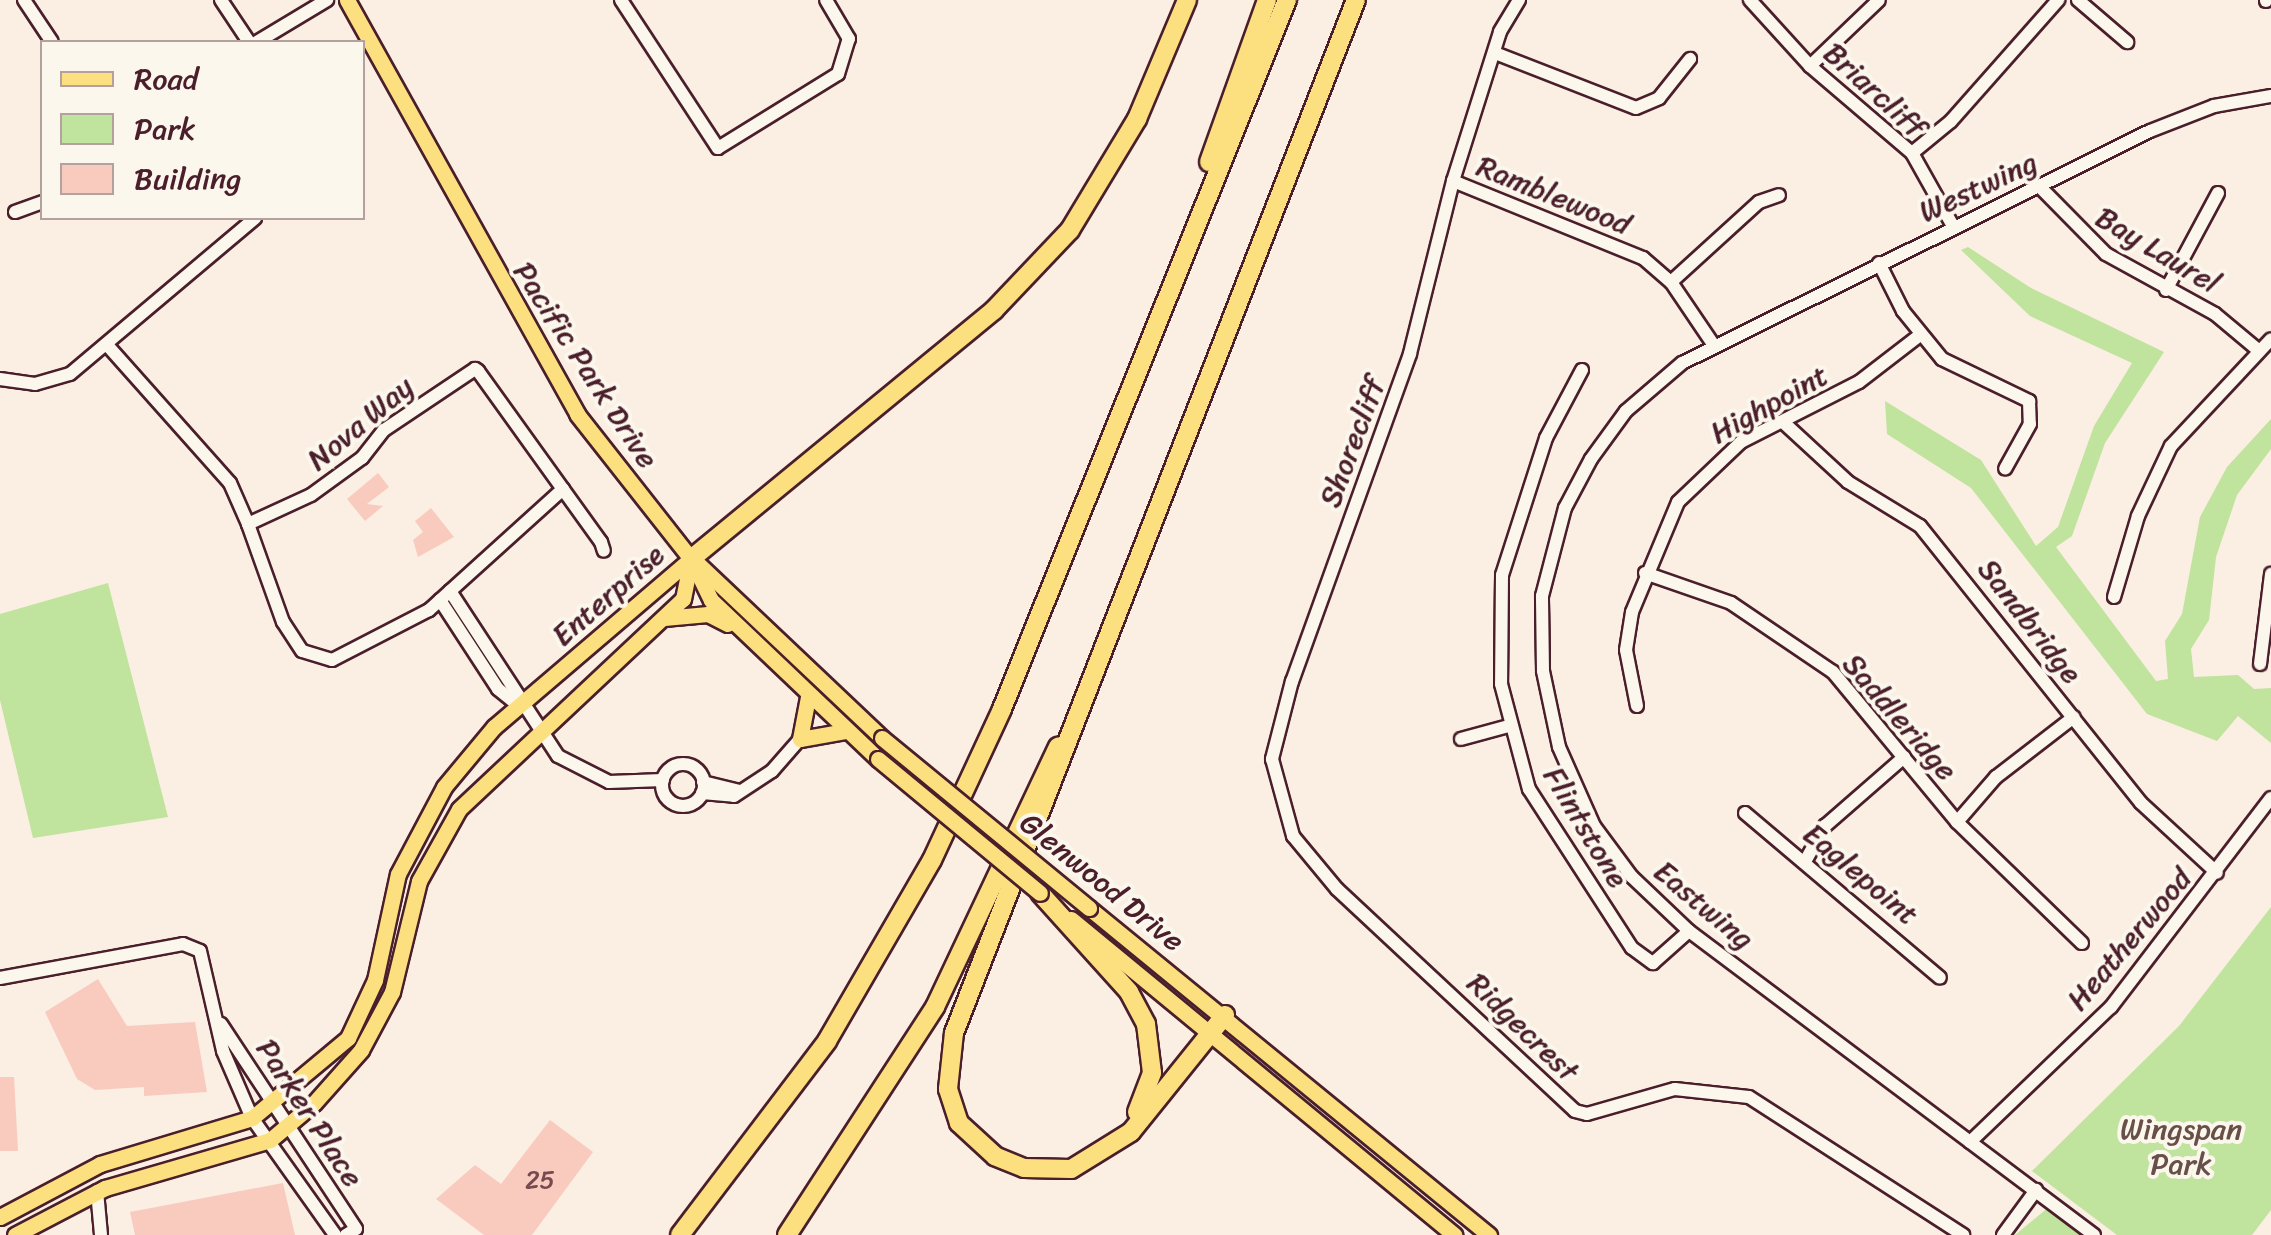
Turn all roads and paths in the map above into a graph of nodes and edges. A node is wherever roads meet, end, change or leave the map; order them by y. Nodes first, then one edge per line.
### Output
1 (24, 0) edge
2 (222, 0) edge
3 (327, 0) edge
4 (346, 0) edge
5 (621, 0) edge
6 (826, 0) edge
7 (1188, 0) edge
8 (1267, 0) edge
9 (1287, 0) edge
10 (1356, 0) edge
11 (1519, 0) edge
12 (1750, 0) edge
13 (1879, 0) edge
14 (2058, 0) edge
15 (2078, 0) edge
16 (51, 40) edge
17 (248, 40) edge
18 (260, 40) edge
19 (2128, 42) dead end
20 (1495, 53) junction
21 (1690, 58) dead end
22 (1810, 66) junction
23 (2271, 96) edge
24 (1912, 154) junction
25 (1453, 181) junction
26 (2038, 186) junction
27 (2218, 194) dead end
28 (1780, 196) dead end
29 (40, 203) edge
30 (15, 212) dead end
31 (253, 220) edge
32 (1953, 226) junction
33 (1879, 263) junction
34 (1672, 282) junction
35 (2166, 290) junction
36 (1920, 335) junction
37 (2271, 339) edge
38 (1713, 344) junction
39 (108, 346) junction
40 (2258, 350) junction
41 (0, 367) edge
42 (1582, 370) dead end
43 (6, 380) edge
44 (1120, 418) junction
45 (1784, 422) junction
46 (2004, 469) dead end
47 (563, 489) junction
48 (248, 524) junction
49 (604, 551) dead end
50 (692, 559) junction
51 (1645, 572) junction
52 (2271, 574) edge
53 (1129, 585) junction
54 (445, 595) junction
55 (2114, 598) dead end
56 (663, 618) junction
57 (736, 628) junction
58 (2260, 664) dead end
59 (808, 697) junction
60 (1637, 706) dead end
61 (521, 707) junction
62 (2074, 717) junction
63 (1509, 726) junction
64 (538, 730) junction
65 (846, 731) junction
66 (800, 739) junction
67 (1461, 739) dead end
68 (1904, 757) junction
69 (878, 760) joint
70 (662, 780) junction
71 (702, 788) junction
72 (2271, 798) edge
73 (1746, 813) dead end
74 (1957, 822) junction
75 (1807, 858) junction
76 (2217, 873) junction
77 (1337, 889) joint
78 (1040, 894) joint
79 (1081, 931) junction
80 (1688, 931) junction
81 (2082, 943) dead end
82 (0, 978) edge
83 (1940, 978) dead end
84 (1225, 1015) junction
85 (220, 1024) junction
86 (1212, 1032) junction
87 (270, 1105) junction
88 (252, 1118) junction
89 (285, 1129) junction
90 (270, 1140) junction
91 (1970, 1142) junction
92 (1110, 1148) junction
93 (2036, 1190) junction
94 (97, 1191) junction
95 (0, 1218) edge
96 (351, 1232) edge
97 (15, 1235) edge
98 (101, 1235) edge
99 (335, 1235) edge
100 (680, 1235) edge
101 (787, 1235) edge
102 (1454, 1235) edge
103 (1489, 1235) edge
104 (1963, 1235) edge
105 (2003, 1235) edge
106 (2094, 1235) edge

1 - 16 street
2 - 17 street
3 - 18 street
4 - 50 main road, Pacific Park Drive
5 - 6 street
7 - 50 highway
8 - 44 highway
9 - 44 highway
10 - 53 highway
11 - 20 street, Shorecliff
12 - 22 street, Briarcliff
13 - 22 street
14 - 24 street
15 - 19 street
20 - 21 street
20 - 25 street, Shorecliff
22 - 24 street, Briarcliff
23 - 26 street, Westwing
24 - 32 street, Briarcliff
25 - 34 street, Ramblewood
25 - 77 street, Shorecliff
26 - 32 street, Westwing
26 - 35 street, Bay Laurel
27 - 35 street
28 - 34 street
29 - 30 street
31 - 39 street
32 - 33 street, Westwing
33 - 36 street
33 - 38 street, Westwing
34 - 38 street, Ramblewood
35 - 40 street, Bay Laurel
36 - 45 street, Highpoint
36 - 46 street
37 - 40 street
38 - 80 street, Eastwing
39 - 43 street
39 - 48 street
40 - 55 street
41 - 43 street
42 - 63 street, Flintstone
44 - 100 highway
45 - 51 street, Highpoint
45 - 62 street, Sandbridge
47 - 48 street, Nova Way
47 - 49 street, Nova Way
47 - 54 street
48 - 54 street
50 - 56 main road, Enterprise
50 - 57 main road, Pacific Park Drive
50 - 61 main road, Enterprise
50 - 84 main road, Glenwood Drive, bridge
51 - 60 street, Highpoint
51 - 68 street, Saddleridge
52 - 58 street
53 - 92 highway
53 - 101 highway
54 - 61 street
56 - 57 main road
56 - 64 main road, Enterprise
57 - 59 main road, Pacific Park Drive
59 - 65 main road, Pacific Park Drive
59 - 66 main road
61 - 64 street
61 - 87 main road, Enterprise
62 - 74 street
62 - 76 street, Sandbridge
63 - 67 street
63 - 80 street, Flintstone
64 - 70 street
64 - 89 main road, Enterprise
65 - 66 main road
65 - 69 main road, Pacific Park Drive
66 - 71 street
68 - 74 street, Saddleridge
68 - 75 street
69 - 78 main road, Glenwood Drive, bridge
70 - 71 street
70 - 71 street
72 - 76 street, Heatherwood
73 - 75 street, Eaglepoint
74 - 81 street, Saddleridge
75 - 83 street, Eaglepoint
76 - 91 street, Heatherwood
77 - 104 street, Ridgecrest
78 - 79 highway
79 - 86 main road, Glenwood Drive
79 - 92 highway
80 - 91 street, Eastwing
82 - 85 street, Parker Place
84 - 86 highway
84 - 103 main road, Glenwood Drive
85 - 87 street, Parker Place
85 - 88 street, Parker Place
86 - 92 highway
86 - 102 main road, Glenwood Drive
87 - 88 main road, Enterprise
87 - 89 street, Parker Place
88 - 90 street, Parker Place
88 - 95 main road, Enterprise
89 - 90 main road, Enterprise
89 - 96 street, Parker Place
90 - 94 main road, Enterprise
90 - 99 street, Parker Place
91 - 93 street, Eastwing
93 - 105 street
93 - 106 street, Eastwing
94 - 97 main road, Enterprise
94 - 98 street

